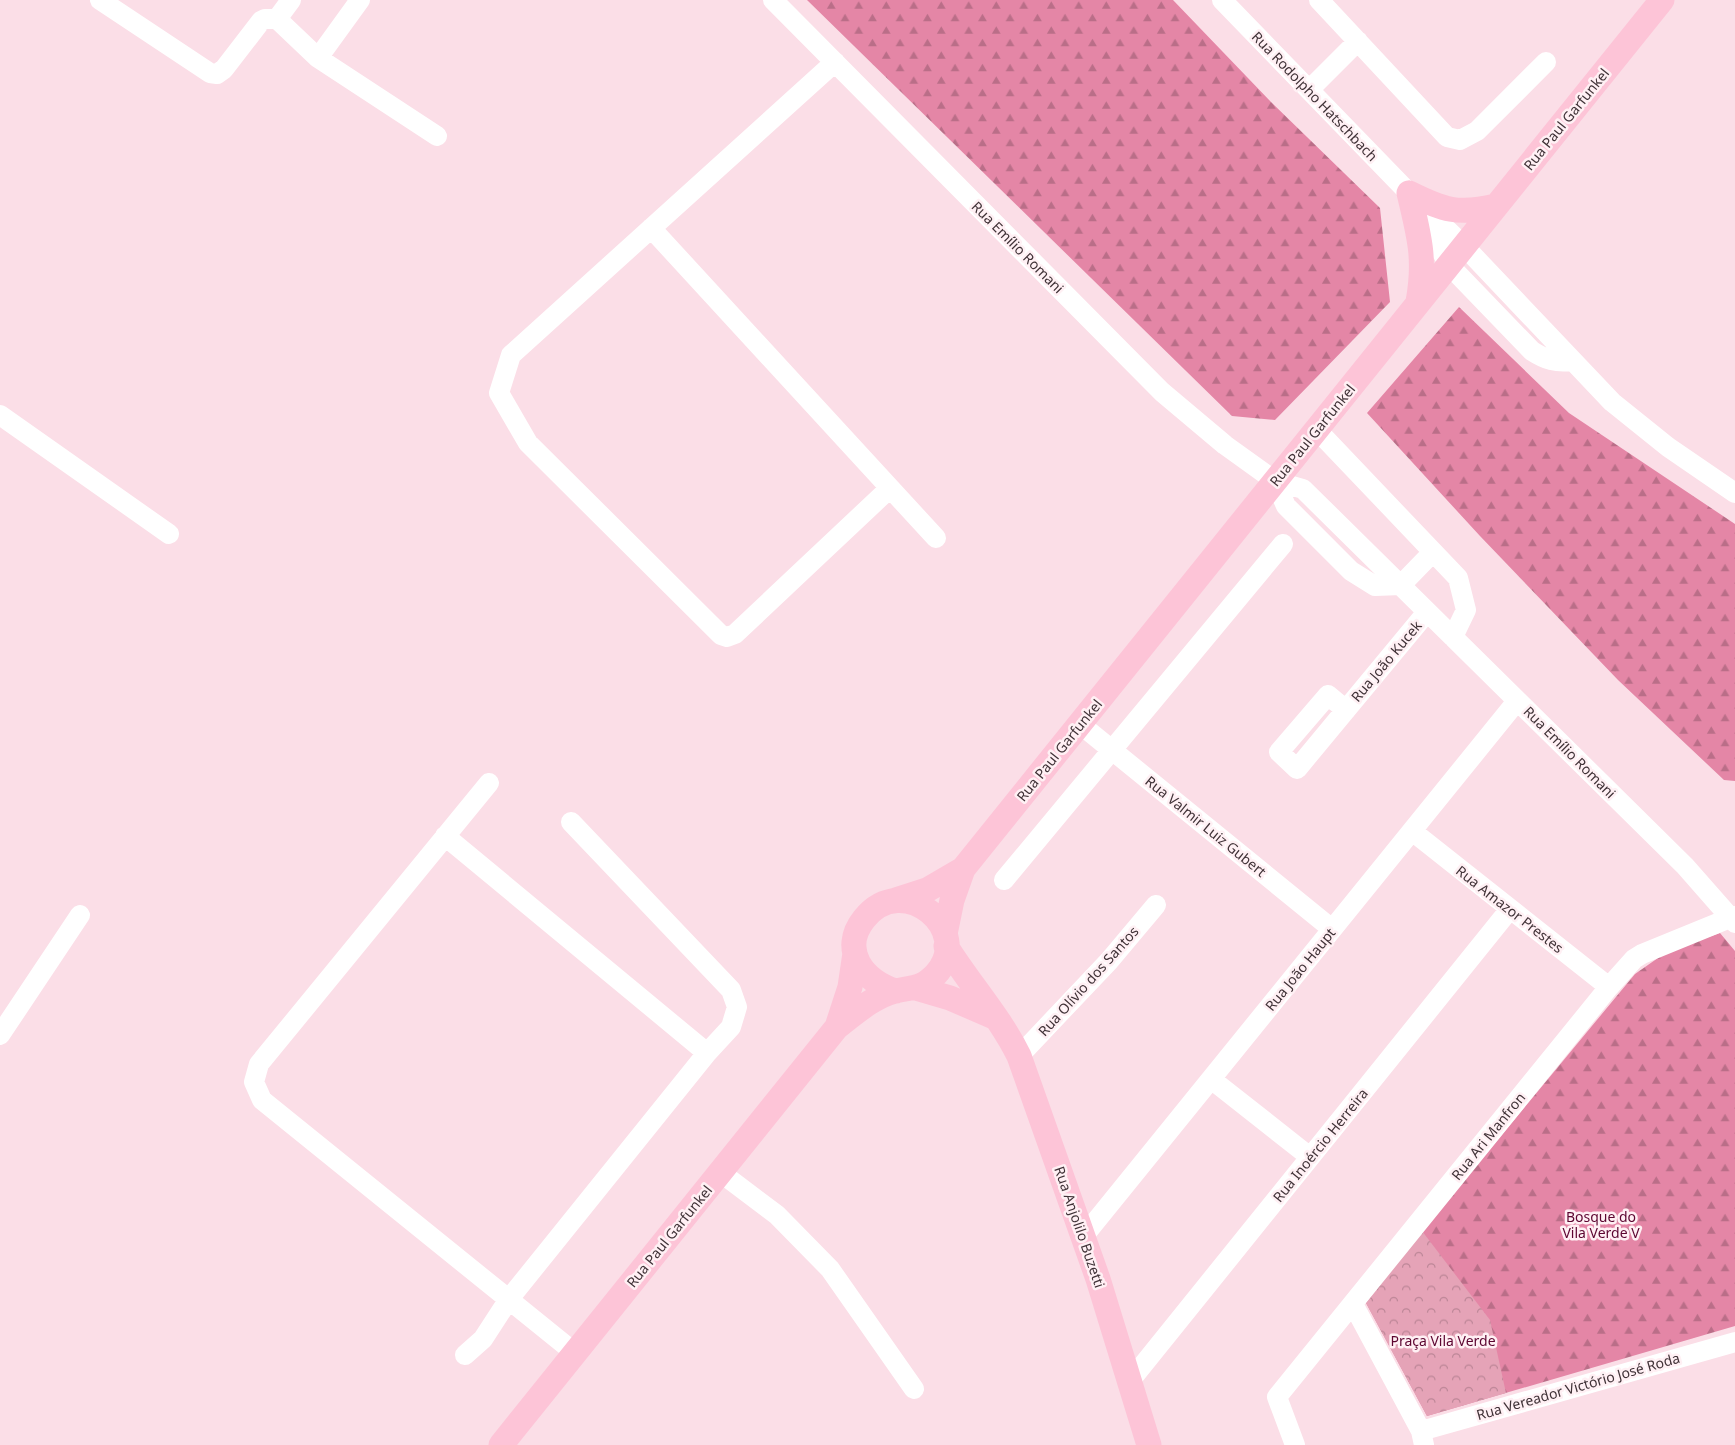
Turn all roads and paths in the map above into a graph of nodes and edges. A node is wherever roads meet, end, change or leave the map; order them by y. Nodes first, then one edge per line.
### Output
1 (100, 0) edge
2 (290, 0) edge
3 (360, 0) edge
4 (773, 0) edge
5 (1222, 0) edge
6 (1319, 0) edge
7 (1662, 0) edge
8 (277, 19) junction
9 (1358, 41) junction
10 (318, 58) junction
11 (835, 62) junction
12 (1546, 62) dead end
13 (1309, 90) junction
14 (437, 136) dead end
15 (1409, 193) junction
16 (1496, 206) junction
17 (651, 228) junction
18 (1464, 246) junction
19 (1449, 265) junction
20 (1417, 304) junction
21 (1572, 361) junction
22 (0, 415) edge
23 (1317, 430) junction
24 (1275, 481) junction
25 (890, 488) junction
26 (1735, 493) edge
27 (169, 534) dead end
28 (936, 538) dead end
29 (1283, 544) dead end
30 (1433, 552) junction
31 (1400, 585) junction
32 (1427, 612) junction
33 (1453, 638) junction
34 (1517, 701) junction
35 (1346, 710) dead end
36 (1080, 724) junction
37 (1112, 750) junction
38 (489, 783) dead end
39 (571, 822) dead end
40 (1412, 831) junction
41 (445, 836) junction
42 (963, 869) junction
43 (1004, 880) dead end
44 (896, 900) junction
45 (1156, 905) dead end
46 (1510, 909) junction
47 (80, 915) dead end
48 (1733, 918) edge
49 (1332, 930) junction
50 (945, 940) junction
51 (855, 953) junction
52 (1609, 987) junction
53 (906, 990) junction
54 (994, 1017) junction
55 (837, 1027) junction
56 (0, 1035) edge
57 (707, 1053) junction
58 (1019, 1056) junction
59 (1211, 1079) junction
60 (1310, 1157) junction
61 (720, 1172) junction
62 (1083, 1237) junction
63 (509, 1299) junction
64 (1353, 1304) junction
65 (1735, 1342) edge
66 (575, 1353) junction
67 (465, 1354) dead end
68 (1130, 1381) junction
69 (914, 1389) dead end
70 (1422, 1438) edge
71 (501, 1445) edge
72 (1148, 1445) edge
73 (1295, 1445) edge

1 - 8 street
2 - 8 street
3 - 10 street
4 - 11 street, Rua Emílio Romani
5 - 13 street, Rua Rodolpho Hatschbach
6 - 9 street
7 - 16 main road, Rua Paul Garfunkel
8 - 10 street
9 - 12 street
9 - 13 street
10 - 14 street
11 - 17 street
11 - 24 street, Rua Emílio Romani
13 - 15 street, Rua Rodolpho Hatschbach
15 - 16 main road
15 - 18 street, Rua Rodolpho Hatschbach
15 - 19 street, Rua Rodolpho Hatschbach
15 - 20 main road
16 - 18 main road, Rua Paul Garfunkel
17 - 25 street
17 - 25 street
18 - 19 main road, Rua Paul Garfunkel
18 - 21 street, Rua Rodolpho Hatschbach
19 - 20 main road, Rua Paul Garfunkel
19 - 21 street, Rua Rodolpho Hatschbach
20 - 23 main road, Rua Paul Garfunkel
21 - 26 street, Rua Rodolpho Hatschbach
22 - 27 street
23 - 24 main road, Rua Paul Garfunkel
23 - 30 street
24 - 31 street
24 - 36 main road, Rua Paul Garfunkel
25 - 28 street
29 - 37 street
30 - 31 street
30 - 33 street
31 - 32 street, Rua Emílio Romani
32 - 33 street, Rua Emílio Romani
32 - 35 street, Rua João Kucek
33 - 34 street, Rua Emílio Romani
34 - 40 street, Rua João Haupt
34 - 48 street, Rua Emílio Romani
36 - 37 street, Rua Valmir Luiz Gubert
36 - 42 main road, Rua Paul Garfunkel
37 - 43 street
37 - 49 street, Rua Valmir Luiz Gubert
38 - 41 street
39 - 57 street
40 - 46 street, Rua Amazor Prestes
40 - 49 street, Rua João Haupt
41 - 57 street
41 - 63 street
42 - 44 main road, Rua Paul Garfunkel
42 - 50 main road, Rua Paul Garfunkel
44 - 50 main road
44 - 51 main road
45 - 58 street, Rua Olívio dos Santos
46 - 52 street, Rua Amazor Prestes
46 - 60 street, Rua Inoércio Herreira
47 - 56 street
48 - 52 street, Rua Ari Manfron
49 - 59 street, Rua João Haupt
50 - 53 main road
50 - 54 main road, Rua Anjolilo Buzetti
51 - 53 main road
51 - 55 main road, Rua Paul Garfunkel
52 - 64 street, Rua Ari Manfron
53 - 54 main road
53 - 55 main road, Rua Paul Garfunkel
54 - 58 main road, Rua Anjolilo Buzetti
55 - 61 main road, Rua Paul Garfunkel
57 - 63 street
58 - 62 main road, Rua Anjolilo Buzetti
59 - 60 street
59 - 62 street, Rua João Haupt
60 - 68 street, Rua Inoércio Herreira
61 - 66 main road, Rua Paul Garfunkel
61 - 69 street
62 - 68 main road, Rua Anjolilo Buzetti
63 - 66 street
63 - 67 street
64 - 70 street
64 - 73 street, Rua Ari Manfron
65 - 70 street, Rua Vereador Victório José Roda
66 - 71 main road, Rua Paul Garfunkel
68 - 72 main road, Rua Anjolilo Buzetti

